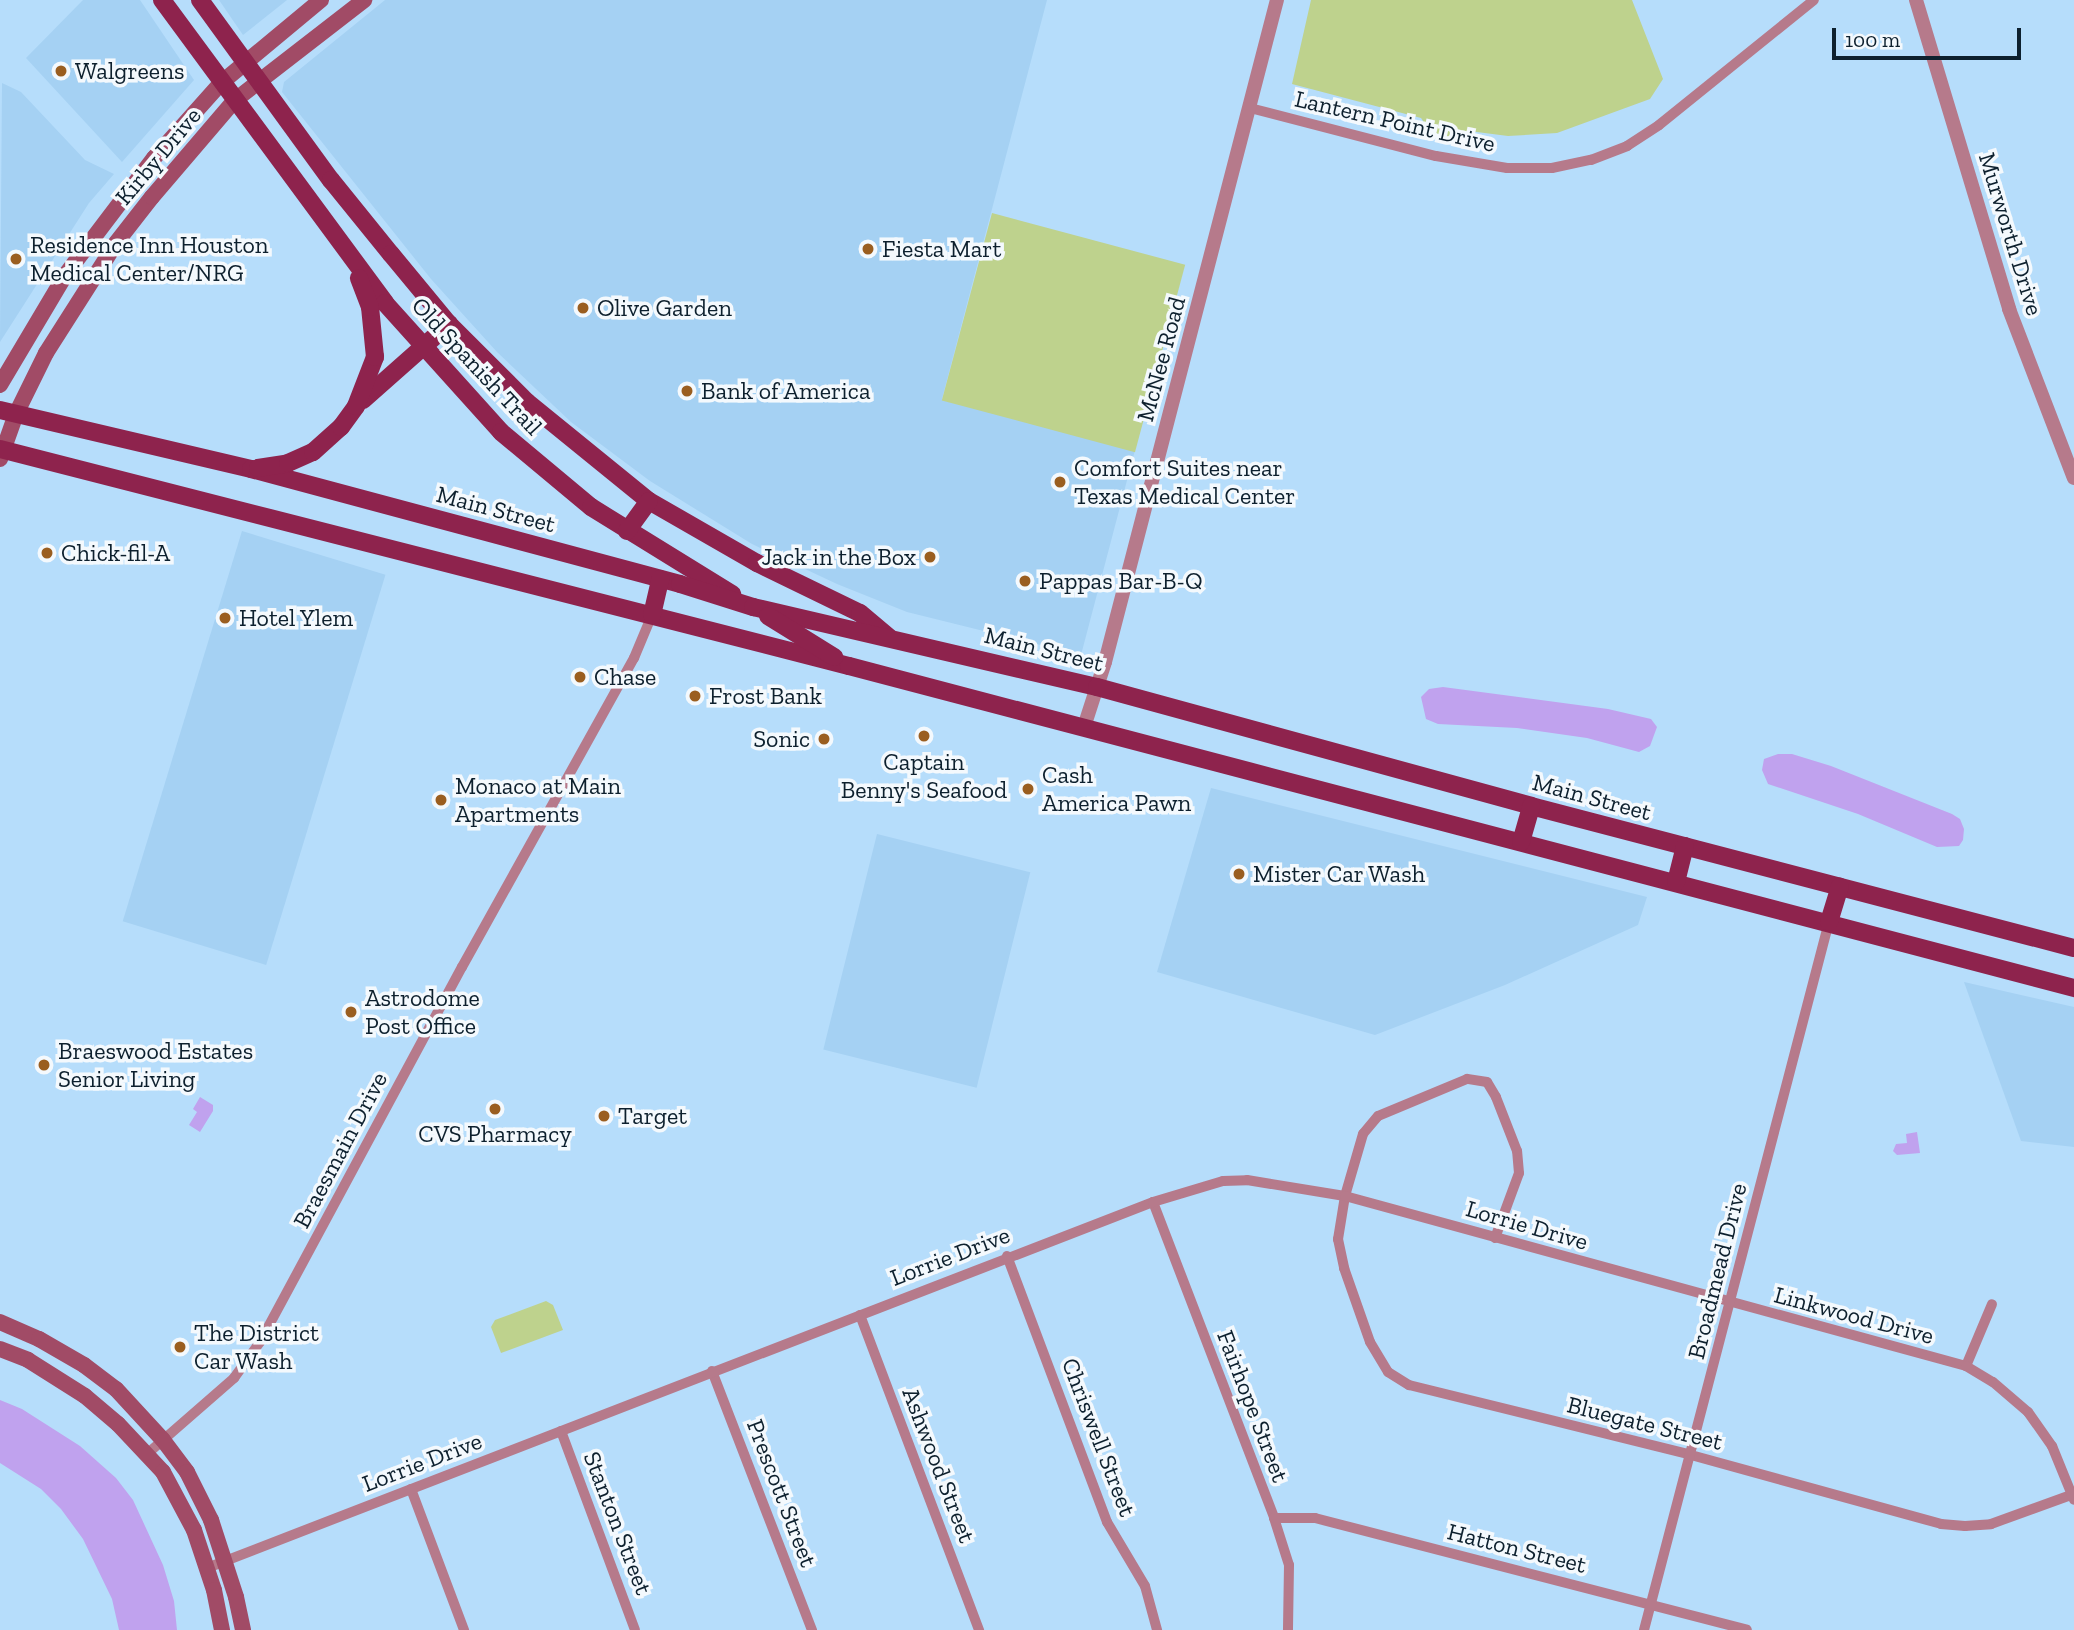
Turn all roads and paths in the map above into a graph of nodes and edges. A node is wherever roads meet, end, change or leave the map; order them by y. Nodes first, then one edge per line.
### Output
1 (162, 0) edge
2 (201, 0) edge
3 (321, 0) edge
4 (364, 0) edge
5 (1277, 0) edge
6 (1814, 0) edge
7 (1916, 0) edge
8 (246, 62) junction
9 (258, 80) junction
10 (221, 83) junction
11 (234, 101) junction
12 (1250, 108) junction
13 (88, 244) junction
14 (106, 258) junction
15 (352, 258) junction
16 (449, 324) junction
17 (424, 348) junction
18 (0, 385) edge
19 (356, 406) junction
20 (8, 412) edge
21 (1, 453) edge
22 (251, 469) junction
23 (2074, 478) edge
24 (649, 501) junction
25 (627, 531) junction
26 (660, 579) junction
27 (753, 607) junction
28 (652, 615) junction
29 (892, 639) junction
30 (849, 666) junction
31 (1097, 687) junction
32 (1084, 727) junction
33 (1531, 806) junction
34 (1521, 842) junction
35 (1685, 846) junction
36 (1676, 883) junction
37 (1840, 887) junction
38 (1829, 922) junction
39 (2074, 948) edge
40 (2074, 988) edge
41 (1345, 1196) junction
42 (1153, 1202) junction
43 (1495, 1238) junction
44 (1007, 1256) junction
45 (1731, 1303) junction
46 (1992, 1304) dead end
47 (860, 1315) junction
48 (0, 1322) edge
49 (0, 1349) edge
50 (1966, 1366) junction
51 (712, 1371) junction
52 (561, 1431) junction
53 (163, 1440) junction
54 (147, 1454) junction
55 (1691, 1455) junction
56 (411, 1489) junction
57 (2073, 1496) edge
58 (1274, 1518) junction
59 (226, 1560) junction
60 (207, 1568) junction
61 (1651, 1604) junction
62 (222, 1630) edge
63 (243, 1630) edge
64 (464, 1630) edge
65 (635, 1630) edge
66 (812, 1630) edge
67 (979, 1630) edge
68 (1157, 1630) edge
69 (1288, 1630) edge
70 (1644, 1630) edge
71 (1747, 1630) edge

1 - 10 main road, Old Spanish Trail
2 - 8 main road, Old Spanish Trail
3 - 8 main road, Kirby Drive
4 - 9 main road, Kirby Drive
5 - 12 street, McNee Road
6 - 12 street, Lantern Point Drive
7 - 23 street, Murworth Drive
8 - 9 main road, Old Spanish Trail
8 - 10 main road, Kirby Drive
9 - 11 main road, Kirby Drive
9 - 16 main road, Old Spanish Trail
10 - 11 main road, Old Spanish Trail
10 - 13 main road, Kirby Drive
11 - 14 main road, Kirby Drive
11 - 15 main road, Old Spanish Trail
12 - 31 street, McNee Road
13 - 14 main road
13 - 18 main road, Kirby Drive
14 - 20 main road, Kirby Drive
15 - 17 main road, Old Spanish Trail
15 - 19 main road
16 - 17 main road
16 - 24 main road, Old Spanish Trail
17 - 19 main road
17 - 25 main road, Old Spanish Trail
19 - 22 main road
20 - 21 main road, Kirby Drive
20 - 22 main road, Main Street
21 - 28 main road
22 - 26 main road, Main Street
24 - 25 main road
24 - 29 main road, Old Spanish Trail
25 - 27 main road, Old Spanish Trail
26 - 27 main road, Main Street
26 - 28 main road
27 - 29 main road, Main Street
27 - 30 main road, Old Spanish Trail
28 - 30 main road
28 - 53 street, Braesmain Drive
29 - 31 main road, Main Street
30 - 32 main road
31 - 32 street, McNee Road
31 - 33 main road, Main Street
32 - 34 main road
33 - 34 main road
33 - 35 main road, Main Street
34 - 36 main road
35 - 36 main road
35 - 37 main road, Main Street
36 - 38 main road
37 - 38 main road
37 - 39 main road, Main Street
38 - 40 main road
38 - 45 street, Broadmead Drive
41 - 42 street, Lorrie Drive
41 - 43 street, Lorrie Drive
41 - 43 street, Bluegate Street
41 - 55 street, Bluegate Street
42 - 44 street, Lorrie Drive
42 - 58 street, Fairhope Street
43 - 45 street, Lorrie Drive
44 - 47 street, Lorrie Drive
44 - 68 street, Chriswell Street
45 - 50 street, Linkwood Drive
45 - 55 street, Broadmead Drive
46 - 50 street
47 - 51 street, Lorrie Drive
47 - 67 street, Ashwood Street
48 - 53 main road
49 - 54 main road
50 - 57 street, Linkwood Drive
51 - 52 street, Lorrie Drive
51 - 66 street, Prescott Street
52 - 56 street, Lorrie Drive
52 - 65 street, Stanton Street
53 - 54 street, Braesmain Drive
53 - 59 main road
54 - 60 main road
55 - 57 street, Bluegate Street
55 - 61 street, Broadmead Drive
56 - 59 street, Lorrie Drive
56 - 64 street
58 - 61 street, Hatton Street
58 - 69 street, Fairhope Street
59 - 60 street, Lorrie Drive
59 - 63 main road
60 - 62 main road
61 - 70 street, Broadmead Drive
61 - 71 street, Hatton Street

